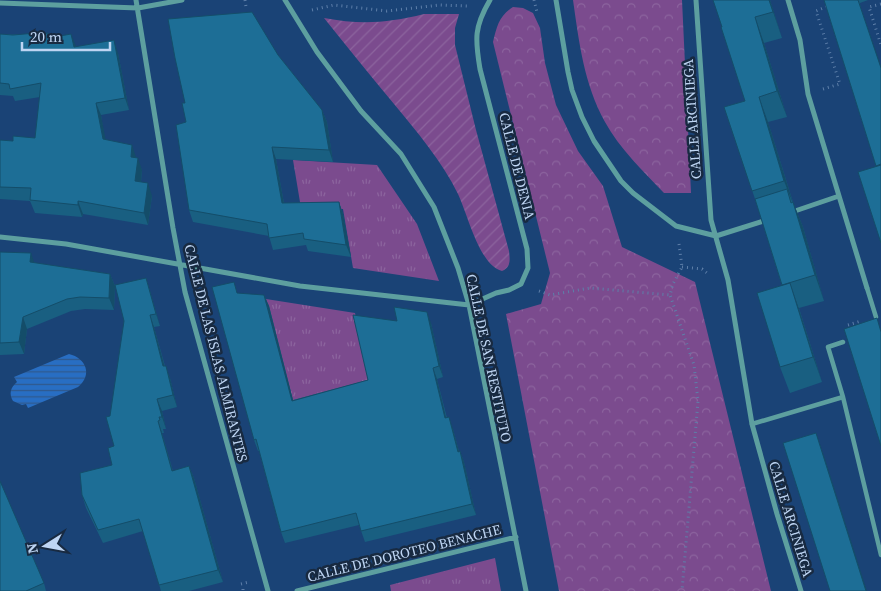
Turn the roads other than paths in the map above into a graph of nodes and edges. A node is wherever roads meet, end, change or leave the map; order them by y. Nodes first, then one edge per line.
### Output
1 (136, 0) edge
2 (182, 0) edge
3 (285, 0) edge
4 (490, 0) edge
5 (556, 0) edge
6 (696, 0) edge
7 (788, 0) edge
8 (0, 3) edge
9 (138, 8) junction
10 (839, 196) junction
11 (786, 214) edge
12 (777, 216) edge
13 (716, 236) junction
14 (0, 238) edge
15 (179, 265) junction
16 (867, 288) joint
17 (469, 305) junction
18 (876, 317) edge
19 (843, 342) edge
20 (842, 397) junction
21 (752, 424) junction
22 (516, 537) junction
23 (881, 555) edge
24 (268, 591) edge
25 (297, 591) edge
26 (526, 591) edge
27 (801, 591) edge

1 - 9 street, CALLE DE LAS ISLAS ALMIRANTES
2 - 9 street
3 - 17 street, CALLE DE SAN RESTITUTO
4 - 17 street, CALLE DE DENIA
5 - 13 street
6 - 13 street, CALLE ARCINIEGA
7 - 10 street
8 - 9 street
9 - 15 street, CALLE DE LAS ISLAS ALMIRANTES
10 - 11 street
10 - 16 street
12 - 13 street
13 - 21 street, CALLE ARCINIEGA
14 - 15 street
15 - 17 street
15 - 24 street, CALLE DE LAS ISLAS ALMIRANTES
16 - 18 street
17 - 22 street, CALLE DE SAN RESTITUTO
19 - 20 street
20 - 21 street
20 - 23 street
21 - 27 street, CALLE ARCINIEGA
22 - 25 street, CALLE DE DOROTEO BENACHE
22 - 26 street, CALLE DE SAN RESTITUTO

